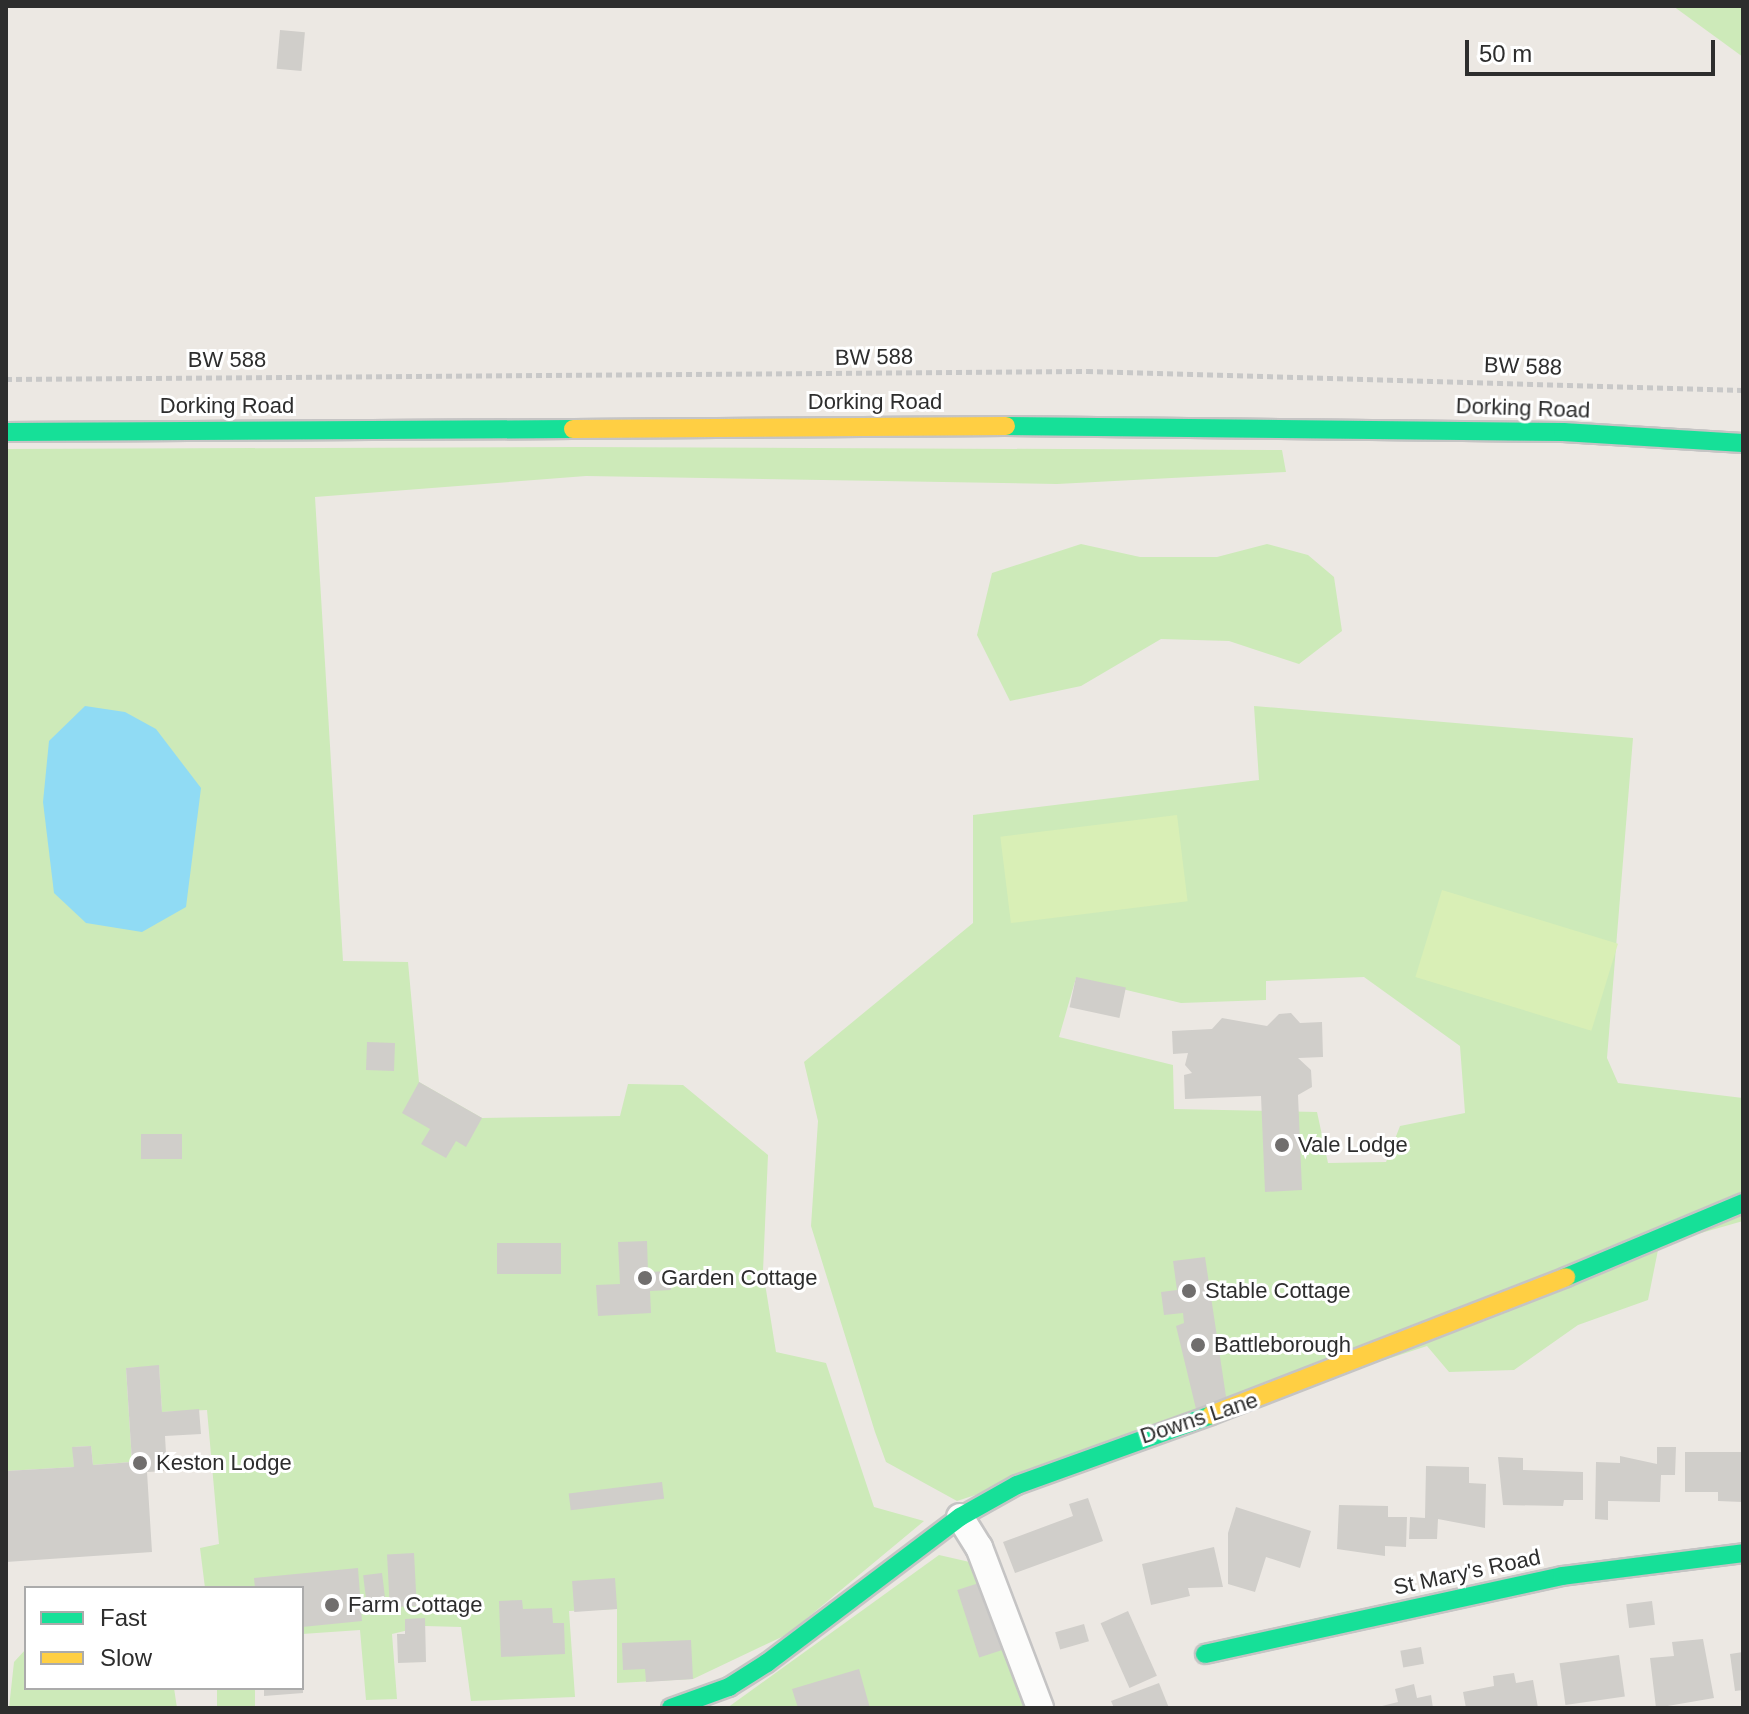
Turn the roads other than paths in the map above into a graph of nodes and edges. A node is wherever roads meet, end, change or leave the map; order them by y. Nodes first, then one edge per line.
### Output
1 (6, 432) edge
2 (1743, 443) edge
3 (1743, 1203) edge
4 (960, 1517) junction
5 (1743, 1553) edge
6 (1205, 1654) dead end
7 (686, 1706) edge
8 (1040, 1708) edge

1 - 2 main road, Dorking Road
3 - 4 main road, Downs Lane
4 - 7 main road, Downs Lane
4 - 8 street
5 - 6 main road, St Mary's Road

